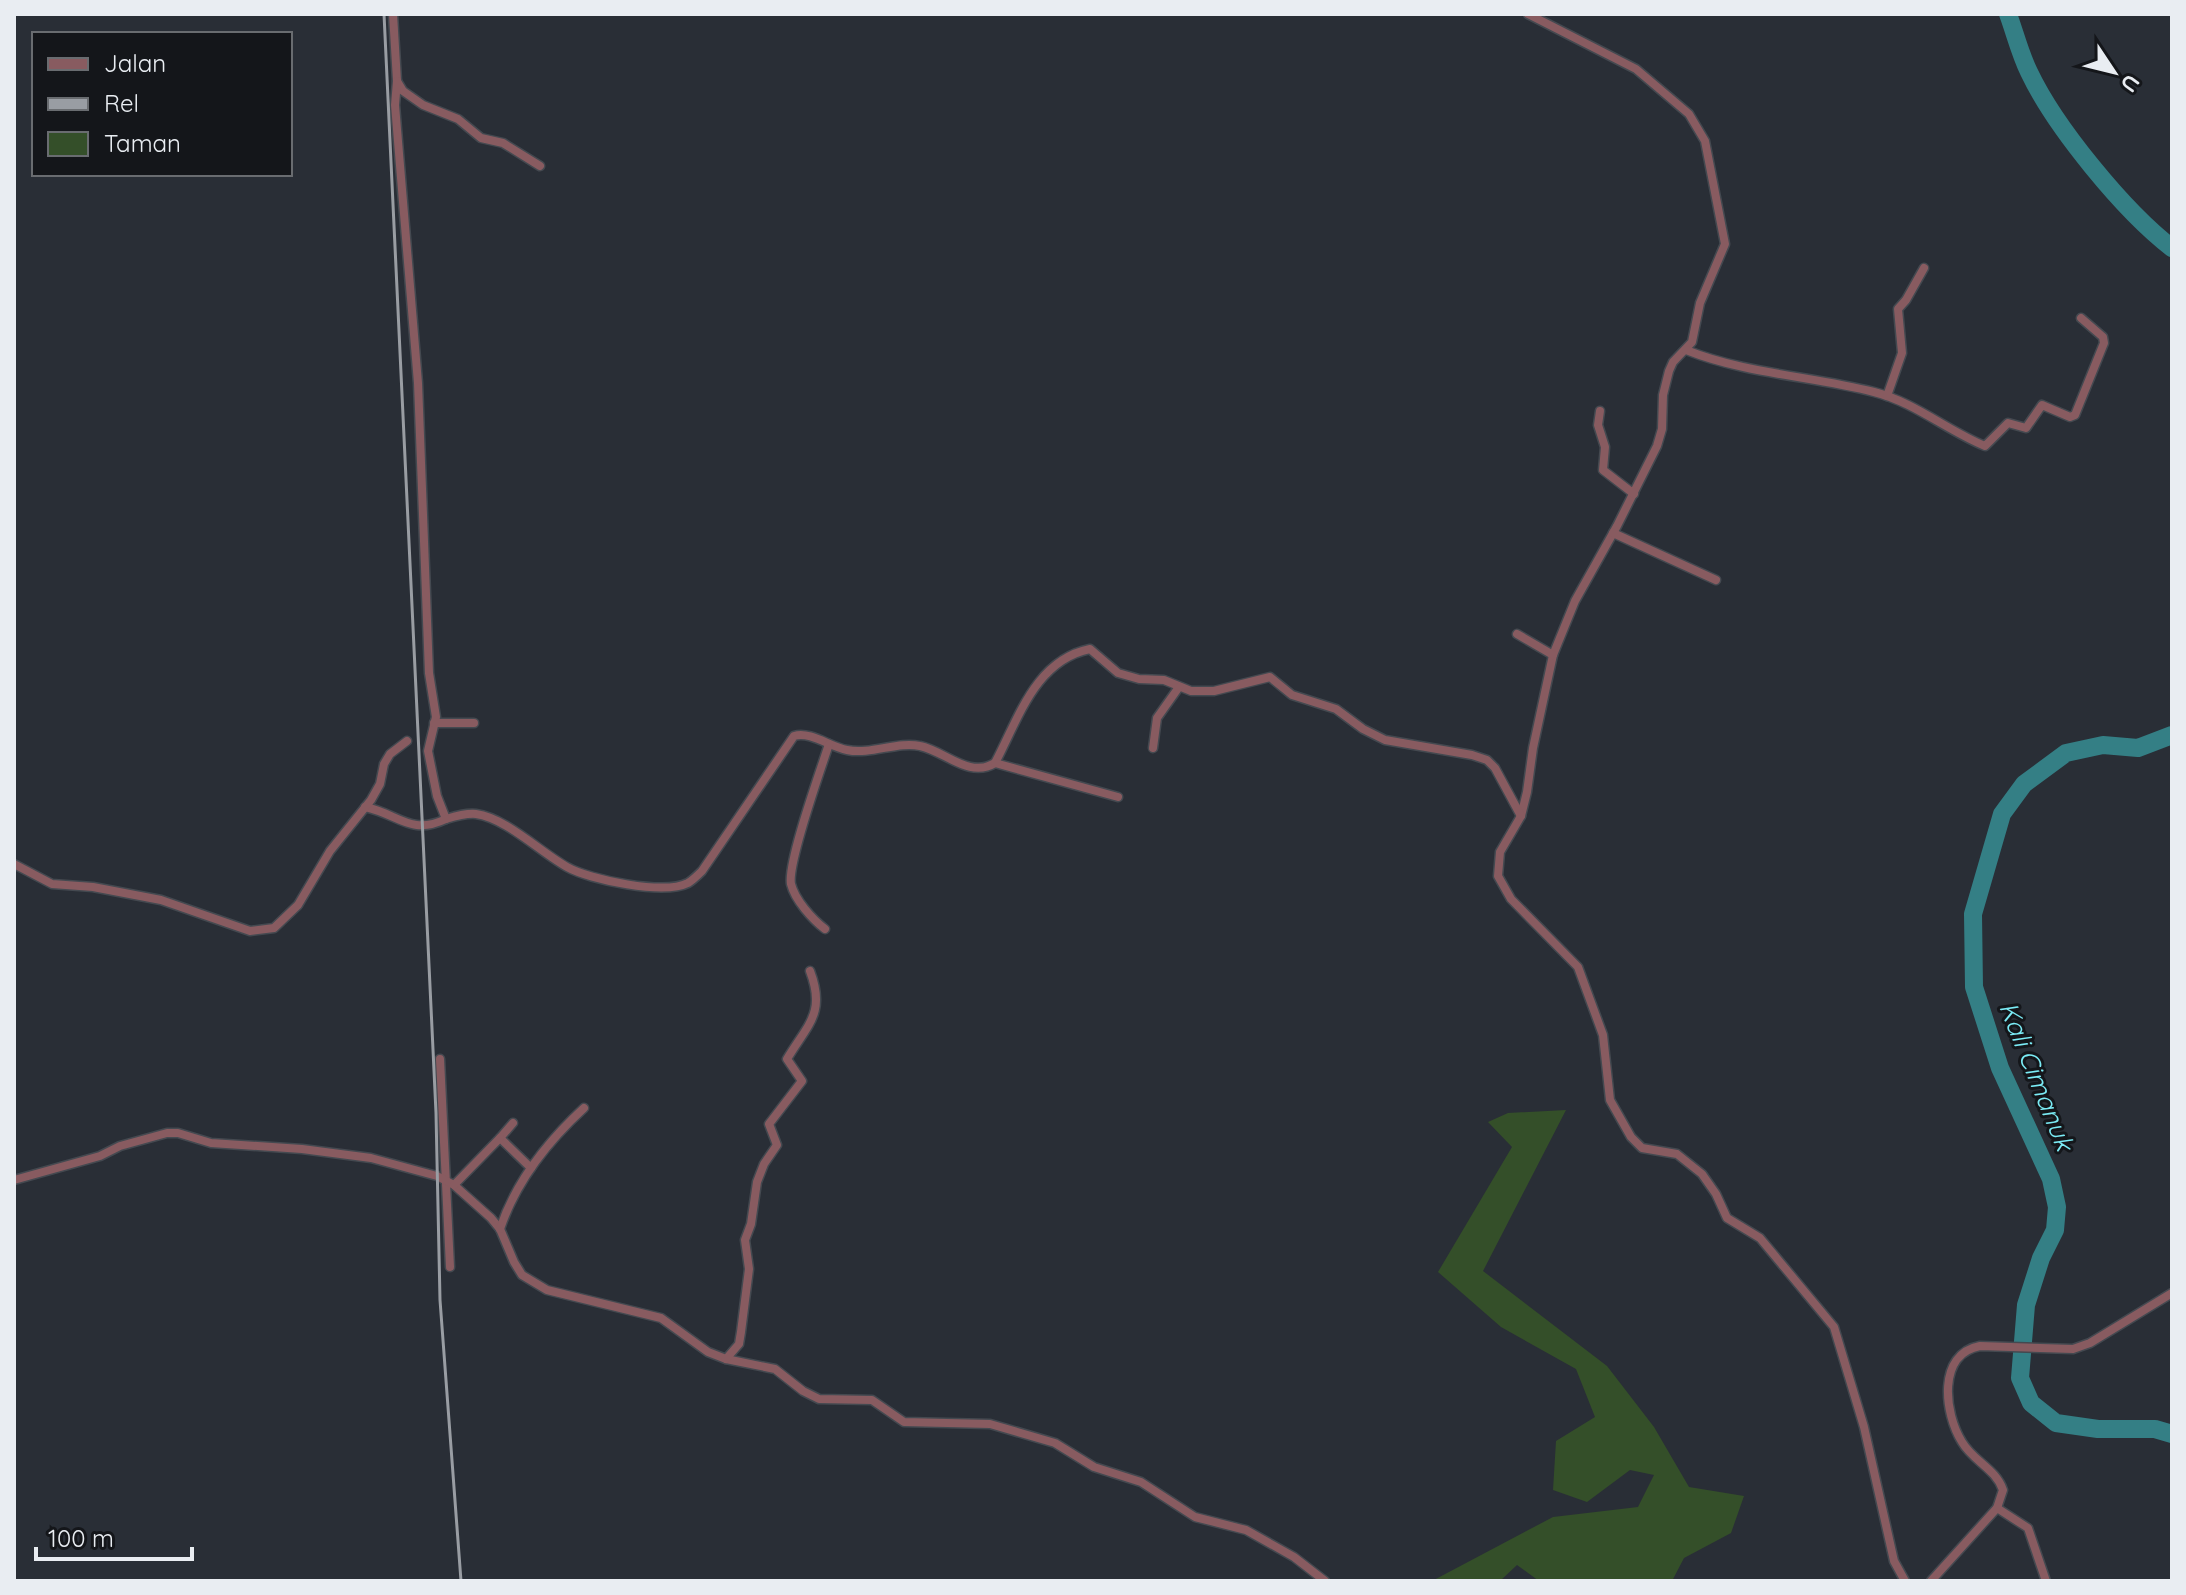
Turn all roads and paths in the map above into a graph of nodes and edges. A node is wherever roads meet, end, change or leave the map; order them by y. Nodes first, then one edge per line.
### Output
1 (393, 14) edge
2 (1528, 14) edge
3 (397, 81) junction
4 (540, 166) dead end
5 (1924, 268) dead end
6 (2081, 318) dead end
7 (1686, 350) junction
8 (1887, 396) junction
9 (1600, 411) dead end
10 (1634, 494) junction
11 (1613, 533) junction
12 (1716, 580) dead end
13 (1517, 634) dead end
14 (1553, 655) junction
15 (1179, 687) junction
16 (434, 723) junction
17 (474, 723) dead end
18 (407, 741) dead end
19 (829, 744) junction
20 (1153, 748) dead end
21 (995, 763) junction
22 (1118, 797) dead end
23 (365, 807) junction
24 (1521, 816) junction
25 (446, 819) junction
26 (14, 864) edge
27 (825, 929) dead end
28 (810, 971) dead end
29 (440, 1059) dead end
30 (584, 1108) dead end
31 (513, 1123) dead end
32 (500, 1138) junction
33 (531, 1168) junction
34 (14, 1180) edge
35 (451, 1182) junction
36 (500, 1229) junction
37 (450, 1267) dead end
38 (2172, 1293) edge
39 (726, 1359) junction
40 (1997, 1508) junction
41 (1325, 1581) edge
42 (1905, 1581) edge
43 (1931, 1581) edge
44 (2046, 1581) edge

1 - 3 street
2 - 7 street
3 - 4 street
3 - 16 street
5 - 8 street
6 - 8 street
7 - 8 street
7 - 10 street
9 - 10 street
10 - 11 street
11 - 12 street
11 - 14 street
13 - 14 street
14 - 24 street
15 - 20 street
15 - 21 street
15 - 24 street
16 - 17 street
16 - 25 street
18 - 23 street
19 - 21 street
19 - 25 street
19 - 27 street
21 - 22 street
23 - 25 street
23 - 26 street
24 - 42 street
28 - 39 street
29 - 35 street
30 - 33 street
31 - 32 street
32 - 33 street
32 - 35 street
33 - 36 street
34 - 35 street
35 - 36 street
35 - 37 street
36 - 39 street
38 - 40 street
39 - 41 street
40 - 43 street
40 - 44 street

